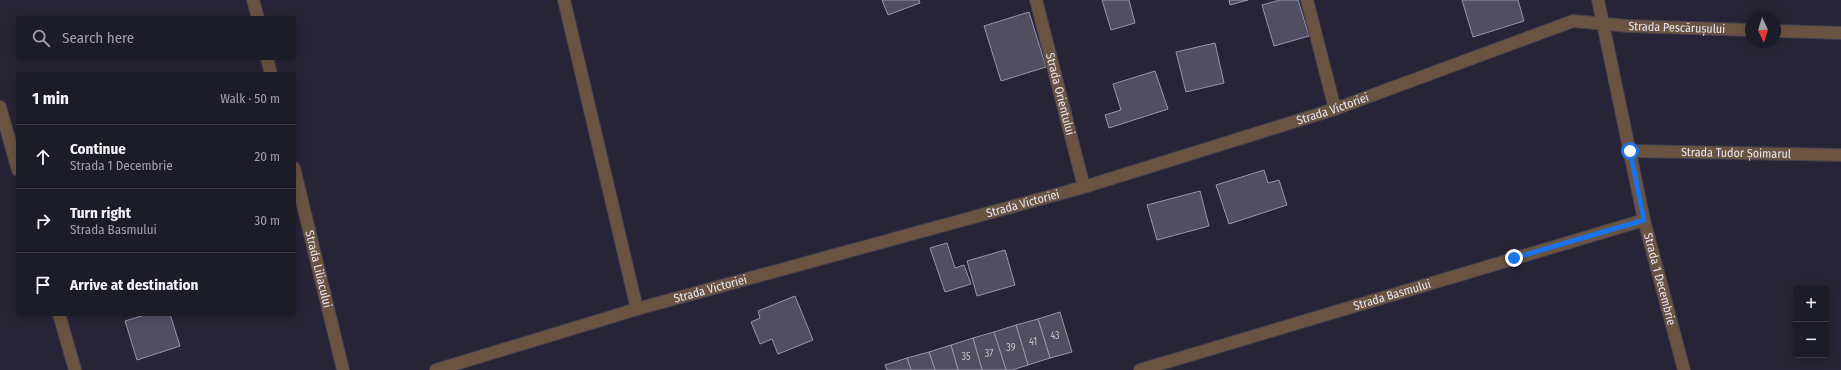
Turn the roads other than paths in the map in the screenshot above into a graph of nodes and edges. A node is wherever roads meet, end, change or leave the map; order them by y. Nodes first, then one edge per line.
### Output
1 (253, 0) edge
2 (564, 0) edge
3 (1036, 0) edge
4 (1307, 0) edge
5 (1598, 0) edge
6 (257, 16) edge
7 (1603, 24) junction
8 (1745, 30) edge
9 (1781, 31) edge
10 (1841, 33) edge
11 (268, 60) edge
12 (270, 72) edge
13 (0, 107) edge
14 (1335, 109) junction
15 (1630, 151) junction
16 (1841, 155) edge
17 (16, 163) edge
18 (296, 176) edge
19 (1084, 187) junction
20 (1644, 220) junction
21 (637, 309) junction
22 (60, 316) edge
23 (465, 366) edge
24 (75, 370) edge
25 (343, 370) edge
26 (436, 370) edge
27 (1140, 370) edge
28 (1684, 370) edge

1 - 6 street
2 - 21 street
3 - 19 street, Strada Orientului
4 - 14 street
5 - 7 street, Strada 1 Decembrie
7 - 8 street, Strada Pescărușului
7 - 14 street, Strada Victoriei
7 - 15 street, Strada 1 Decembrie
9 - 10 street
11 - 12 street
13 - 17 street
14 - 19 street, Strada Victoriei
15 - 16 street, Strada Tudor Șoimarul
15 - 20 street, Strada 1 Decembrie
18 - 25 street, Strada Liliacului
19 - 21 street, Strada Victoriei
20 - 27 street, Strada Basmului
20 - 28 street, Strada 1 Decembrie
21 - 23 street, Strada Victoriei
22 - 24 street
23 - 26 street, Strada Victoriei

